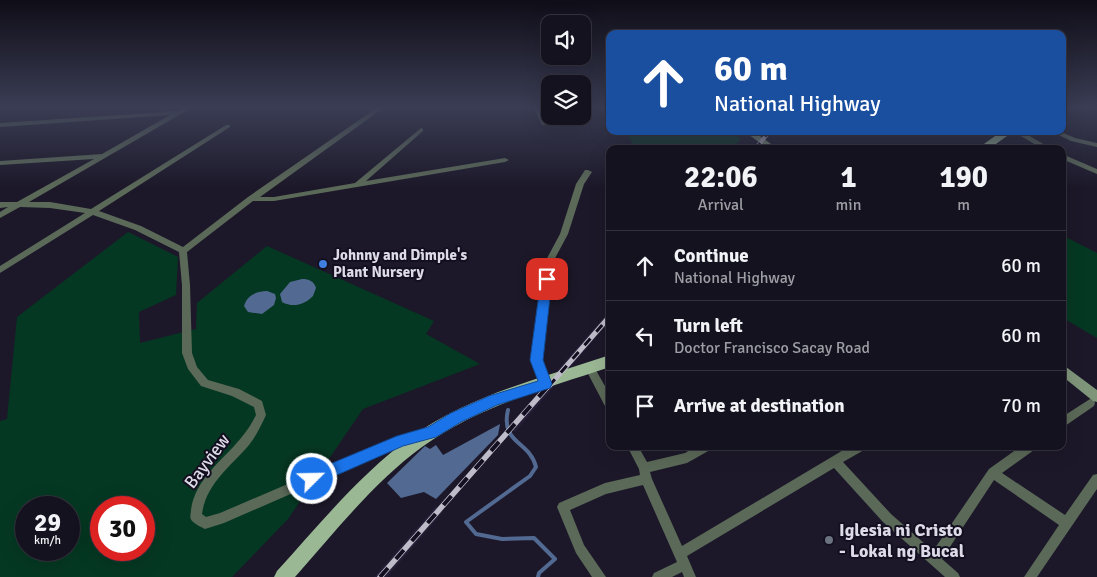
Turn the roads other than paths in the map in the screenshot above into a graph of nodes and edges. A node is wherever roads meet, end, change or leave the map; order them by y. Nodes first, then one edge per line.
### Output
1 (143, 134) edge
2 (216, 134) edge
3 (344, 134) edge
4 (416, 134) edge
5 (754, 135) edge
6 (1003, 135) edge
7 (1023, 135) edge
8 (1062, 135) edge
9 (768, 145) edge
10 (988, 145) edge
11 (1041, 145) edge
12 (1097, 145) edge
13 (104, 156) junction
14 (1066, 158) edge
15 (505, 160) dead end
16 (0, 163) edge
17 (588, 172) dead end
18 (1097, 172) edge
19 (356, 185) junction
20 (252, 199) junction
21 (20, 203) junction
22 (0, 205) edge
23 (94, 211) junction
24 (0, 215) edge
25 (182, 250) junction
26 (0, 270) edge
27 (606, 362) edge
28 (590, 368) junction
29 (1066, 373) edge
30 (545, 384) junction
31 (606, 398) edge
32 (1094, 400) edge
33 (1066, 420) edge
34 (431, 432) junction
35 (634, 450) edge
36 (699, 450) edge
37 (854, 450) edge
38 (1025, 450) edge
39 (836, 462) junction
40 (993, 473) junction
41 (645, 474) junction
42 (1097, 479) edge
43 (1066, 523) junction
44 (682, 559) junction
45 (935, 559) junction
46 (283, 577) edge
47 (600, 577) edge
48 (658, 577) edge
49 (690, 577) edge
50 (954, 577) edge
51 (1030, 577) edge

1 - 13 street
2 - 23 street
3 - 20 street
4 - 19 street
5 - 9 main road
6 - 10 main road
7 - 11 street
8 - 12 street
13 - 16 street
13 - 21 street
14 - 18 street
15 - 19 street
17 - 30 street
19 - 20 street
20 - 25 street
21 - 22 street
21 - 23 street
21 - 24 street
23 - 25 street
23 - 26 street
25 - 34 street, Bayview
27 - 28 main road
28 - 30 main road
28 - 31 street
29 - 32 main road
30 - 34 main road
32 - 33 street
34 - 46 main road
35 - 41 street
36 - 41 street
37 - 39 street
38 - 40 street
39 - 44 street
39 - 45 street
40 - 43 street
40 - 45 street
41 - 44 street
41 - 47 street
42 - 43 street
43 - 51 street
44 - 48 street
44 - 49 street
45 - 50 street

